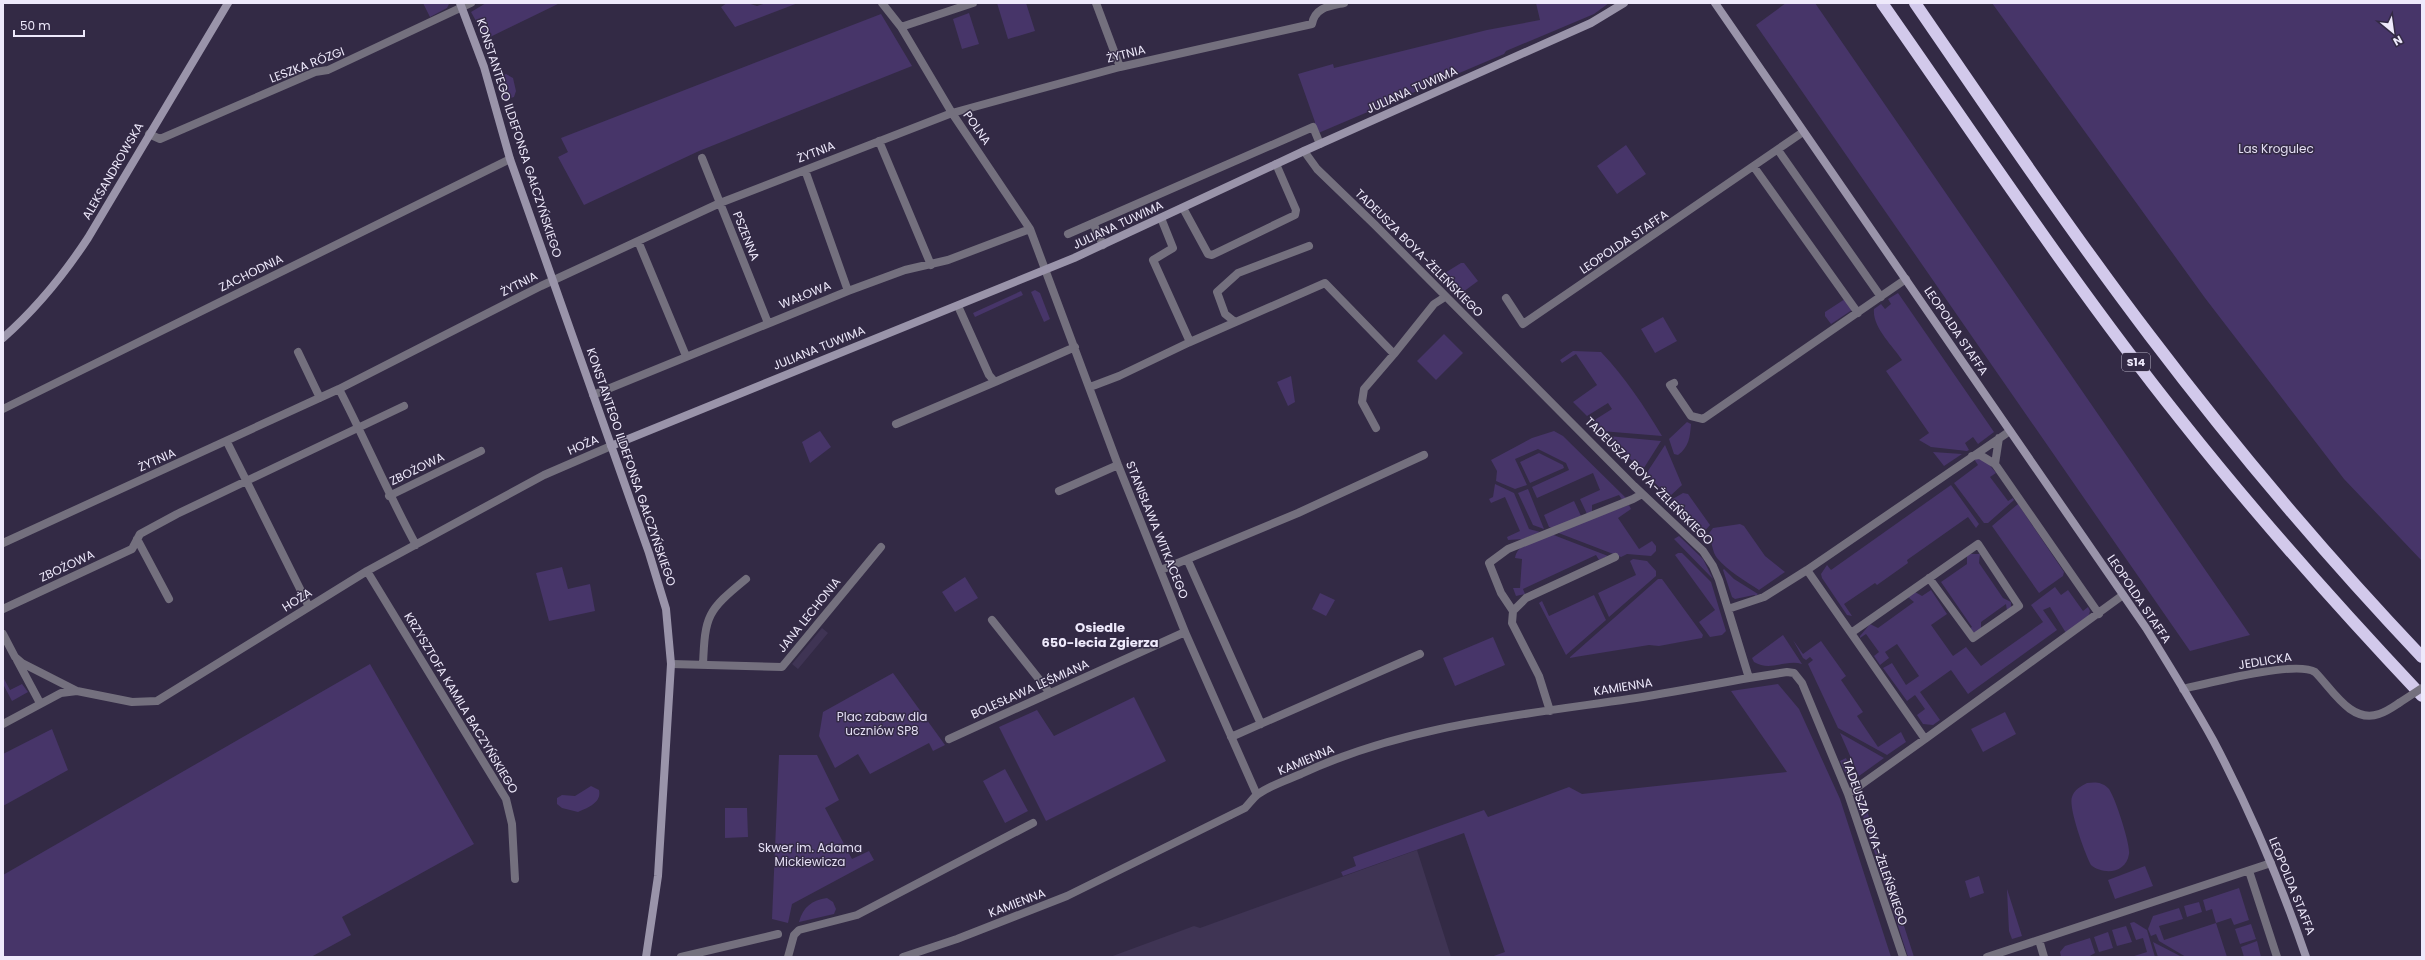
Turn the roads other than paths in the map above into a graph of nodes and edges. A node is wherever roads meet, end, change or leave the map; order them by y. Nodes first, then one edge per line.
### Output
1 (228, 3) edge
2 (470, 3) edge
3 (882, 3) edge
4 (973, 3) edge
5 (1096, 3) edge
6 (1344, 3) edge
7 (1624, 3) edge
8 (1715, 3) edge
9 (1882, 3) edge
10 (1915, 3) edge
11 (461, 5) edge
12 (901, 27) junction
13 (1120, 67) junction
14 (952, 113) junction
15 (1803, 132) junction
16 (149, 134) junction
17 (879, 141) junction
18 (1320, 144) junction
19 (1778, 150) junction
20 (1304, 151) junction
21 (702, 158) dead end
22 (510, 159) junction
23 (1276, 164) junction
24 (1754, 167) junction
25 (805, 170) junction
26 (720, 203) junction
27 (1183, 208) junction
28 (1161, 218) junction
29 (1093, 223) junction
30 (1030, 229) junction
31 (1068, 234) dead end
32 (638, 241) junction
33 (1103, 245) junction
34 (1309, 246) dead end
35 (931, 265) junction
36 (1046, 270) junction
37 (1906, 279) junction
38 (553, 281) junction
39 (848, 291) junction
40 (1445, 296) junction
41 (1881, 297) junction
42 (1506, 298) dead end
43 (958, 306) junction
44 (1858, 313) junction
45 (1235, 322) junction
46 (768, 323) junction
47 (3, 338) edge
48 (1190, 342) junction
49 (1075, 347) junction
50 (298, 352) dead end
51 (1394, 354) junction
52 (686, 356) junction
53 (995, 382) junction
54 (1674, 383) dead end
55 (1090, 387) junction
56 (339, 389) junction
57 (593, 395) junction
58 (320, 398) junction
59 (404, 406) dead end
60 (3, 409) edge
61 (896, 424) dead end
62 (359, 427) junction
63 (1376, 428) dead end
64 (2010, 431) junction
65 (1999, 438) junction
66 (227, 442) junction
67 (611, 446) junction
68 (481, 451) dead end
69 (1424, 455) dead end
70 (1970, 457) junction
71 (1995, 464) junction
72 (1118, 465) junction
73 (246, 481) junction
74 (1059, 491) dead end
75 (1642, 494) junction
76 (389, 496) junction
77 (137, 540) junction
78 (3, 543) edge
79 (416, 545) junction
80 (880, 547) dead end
81 (1615, 557) dead end
82 (1188, 561) junction
83 (1161, 570) junction
84 (1807, 570) junction
85 (367, 571) junction
86 (1929, 578) junction
87 (746, 579) dead end
88 (2123, 595) junction
89 (170, 599) dead end
90 (309, 607) junction
91 (3, 609) edge
92 (1728, 609) junction
93 (1513, 612) junction
94 (2099, 614) junction
95 (992, 620) dead end
96 (1185, 632) junction
97 (1851, 633) junction
98 (3, 634) edge
99 (1420, 654) dead end
100 (15, 657) junction
101 (2422, 657) edge
102 (671, 664) junction
103 (703, 665) junction
104 (1748, 678) junction
105 (2422, 688) edge
106 (2183, 689) junction
107 (77, 691) junction
108 (1050, 693) junction
109 (2422, 696) edge
110 (40, 703) junction
111 (1550, 711) junction
112 (3, 724) edge
113 (1261, 724) junction
114 (1231, 737) junction
115 (949, 739) dead end
116 (1925, 739) junction
117 (1848, 794) junction
118 (1257, 795) junction
119 (1033, 823) dead end
120 (2271, 863) junction
121 (2249, 872) junction
122 (515, 879) dead end
123 (778, 934) dead end
124 (2039, 940) junction
125 (646, 957) edge
126 (681, 957) edge
127 (788, 957) edge
128 (904, 957) edge
129 (1903, 957) edge
130 (1987, 957) edge
131 (2044, 957) edge
132 (2277, 957) edge
133 (2306, 957) edge

1 - 16 street, ALEKSANDROWSKA
2 - 11 street, LESZKA RÓZGI
3 - 12 street, POLNA
4 - 12 street
5 - 13 street
6 - 13 street, ŻYTNIA
7 - 18 street, JULIANA TUWIMA
8 - 15 street, LEOPOLDA STAFFA
9 - 109 highway, S14
10 - 101 highway, S14
11 - 16 street, LESZKA RÓZGI
11 - 22 street, KONSTANTEGO ILDEFONSA GAŁCZYŃSKIEGO
12 - 14 street, POLNA
13 - 14 street, ŻYTNIA
14 - 17 street, ŻYTNIA
14 - 30 street, POLNA
15 - 19 street, LEOPOLDA STAFFA
15 - 37 street, LEOPOLDA STAFFA
16 - 47 street, ALEKSANDROWSKA
17 - 25 street, ŻYTNIA
17 - 35 street
18 - 20 street, JULIANA TUWIMA
18 - 29 street
19 - 24 street, LEOPOLDA STAFFA
19 - 41 street
20 - 23 street, JULIANA TUWIMA
20 - 40 street, TADEUSZA BOYA-ŻELEŃSKIEGO
21 - 26 street, PSZENNA
22 - 38 street, KONSTANTEGO ILDEFONSA GAŁCZYŃSKIEGO
22 - 60 street, ZACHODNIA
23 - 27 street, JULIANA TUWIMA
23 - 27 street
24 - 42 street, LEOPOLDA STAFFA
24 - 44 street
25 - 26 street, ŻYTNIA
25 - 39 street
26 - 32 street, ŻYTNIA
26 - 46 street, PSZENNA
27 - 28 street, JULIANA TUWIMA
28 - 33 street, JULIANA TUWIMA
28 - 48 street
29 - 31 street
29 - 33 street
30 - 35 street, WAŁOWA
30 - 36 street, POLNA
32 - 38 street, ŻYTNIA
32 - 52 street
33 - 36 street, JULIANA TUWIMA
34 - 45 street
35 - 39 street, WAŁOWA
36 - 43 street, JULIANA TUWIMA
36 - 49 street, STANISŁAWA WITKACEGO
37 - 41 street
37 - 64 street, LEOPOLDA STAFFA
38 - 56 street, ŻYTNIA
38 - 57 street, KONSTANTEGO ILDEFONSA GAŁCZYŃSKIEGO
39 - 46 street, WAŁOWA
40 - 51 street
40 - 75 street, TADEUSZA BOYA-ŻELEŃSKIEGO
41 - 44 street
43 - 53 street
43 - 67 street, JULIANA TUWIMA
44 - 54 street
45 - 48 street
45 - 51 street
46 - 52 street, WAŁOWA
48 - 55 street
49 - 53 street
49 - 55 street, STANISŁAWA WITKACEGO
50 - 58 street
51 - 63 street
52 - 57 street, WAŁOWA
53 - 61 street
55 - 72 street, STANISŁAWA WITKACEGO
56 - 58 street, ŻYTNIA
56 - 62 street, ZBOŻOWA
57 - 67 street, KONSTANTEGO ILDEFONSA GAŁCZYŃSKIEGO
58 - 66 street, ŻYTNIA
59 - 62 street, ZBOŻOWA
62 - 73 street, ZBOŻOWA
62 - 76 street, ZBOŻOWA
64 - 65 street
64 - 88 street, LEOPOLDA STAFFA
65 - 70 street
65 - 71 street
66 - 73 street
66 - 78 street, ŻYTNIA
67 - 79 street, HOŻA
67 - 102 street, KONSTANTEGO ILDEFONSA GAŁCZYŃSKIEGO
68 - 76 street, ZBOŻOWA
69 - 82 street
70 - 71 street
70 - 84 street
71 - 94 street
72 - 74 street
72 - 83 street, STANISŁAWA WITKACEGO
73 - 77 street, ZBOŻOWA
73 - 90 street
75 - 92 street, TADEUSZA BOYA-ŻELEŃSKIEGO
75 - 93 street
76 - 79 street
77 - 89 street
77 - 91 street, ZBOŻOWA
79 - 85 street, HOŻA
80 - 103 street, JANA LECHONIA
81 - 93 street
82 - 83 street
82 - 113 street
83 - 96 street, STANISŁAWA WITKACEGO
84 - 92 street
84 - 97 street
85 - 90 street, HOŻA
85 - 122 street, KRZYSZTOFA KAMILA BACZYŃSKIEGO
86 - 86 street
86 - 97 street
87 - 103 street
88 - 94 street
88 - 106 street, LEOPOLDA STAFFA
90 - 107 street, HOŻA
92 - 104 street, TADEUSZA BOYA-ŻELEŃSKIEGO
93 - 111 street
94 - 116 street
95 - 108 street
96 - 108 street, BOLESŁAWA LEŚMIANA
96 - 114 street, STANISŁAWA WITKACEGO
97 - 116 street
98 - 100 street, HOŻA
99 - 113 street
100 - 107 street, HOŻA
100 - 110 street
102 - 103 street, JANA LECHONIA
102 - 125 street, KONSTANTEGO ILDEFONSA GAŁCZYŃSKIEGO
104 - 111 street, KAMIENNA
104 - 117 street, TADEUSZA BOYA-ŻELEŃSKIEGO
105 - 106 street, JEDLICKA, bridge
106 - 120 street, LEOPOLDA STAFFA
107 - 110 street
108 - 115 street, BOLESŁAWA LEŚMIANA
110 - 112 street
111 - 118 street, KAMIENNA
113 - 114 street
114 - 118 street, STANISŁAWA WITKACEGO
116 - 117 street
117 - 129 street, TADEUSZA BOYA-ŻELEŃSKIEGO
118 - 128 street, KAMIENNA
119 - 127 street
120 - 121 street
120 - 133 street, LEOPOLDA STAFFA
121 - 124 street
121 - 132 street
123 - 126 street
124 - 130 street
124 - 131 street

